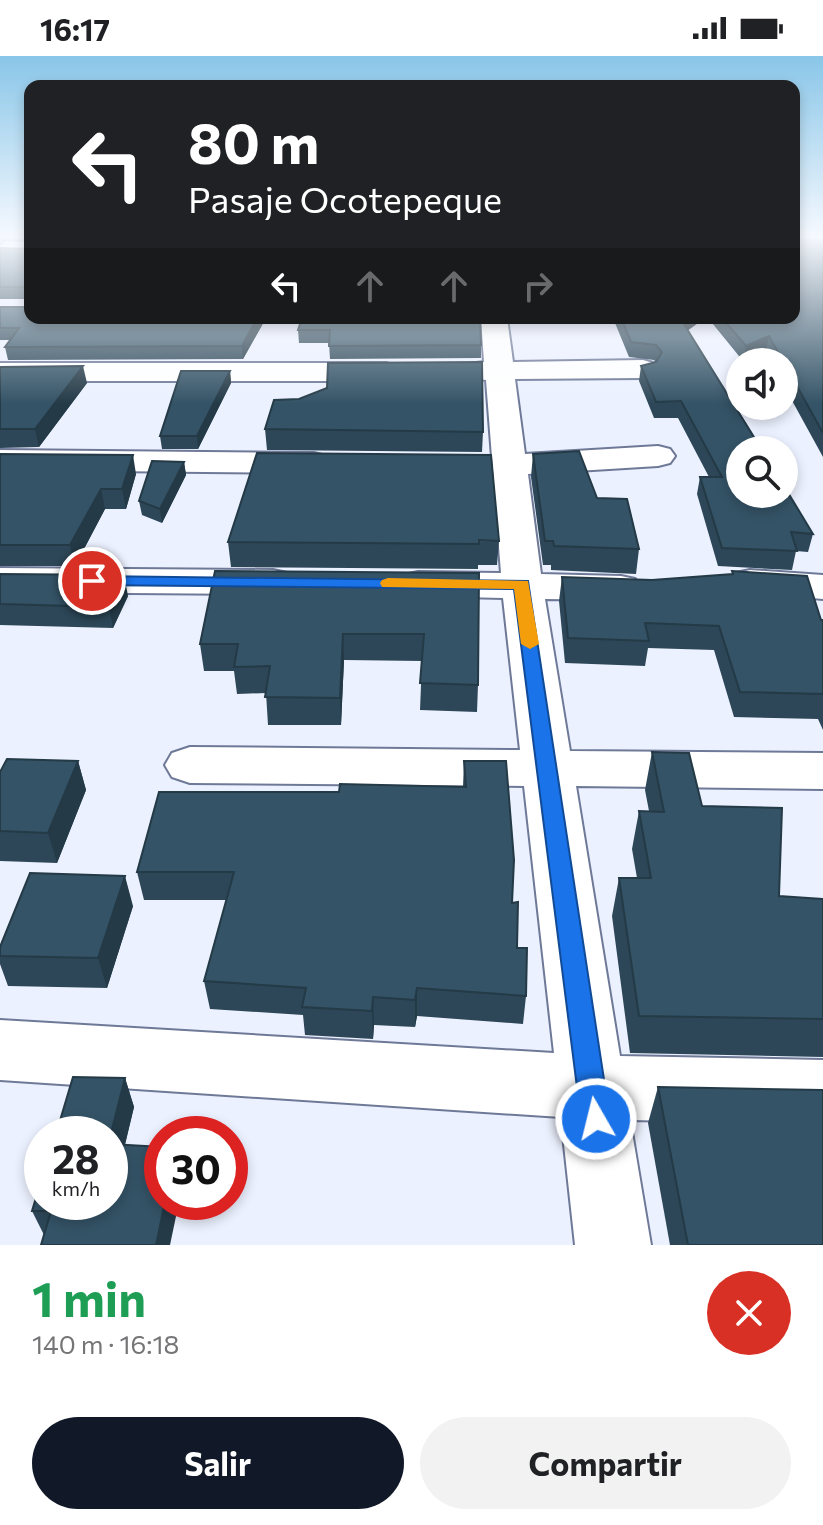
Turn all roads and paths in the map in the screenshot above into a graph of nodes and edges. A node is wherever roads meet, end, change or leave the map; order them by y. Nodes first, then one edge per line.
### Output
1 (495, 324) edge
2 (643, 369) edge
3 (406, 371) edge
4 (437, 371) edge
5 (500, 371) junction
6 (0, 372) edge
7 (658, 456) dead end
8 (0, 460) edge
9 (350, 464) edge
10 (493, 465) junction
11 (0, 580) edge
12 (711, 582) edge
13 (316, 583) edge
14 (380, 583) edge
15 (522, 584) junction
16 (664, 587) edge
17 (823, 587) edge
18 (190, 765) dead end
19 (547, 768) junction
20 (823, 771) edge
21 (0, 1050) edge
22 (591, 1087) junction
23 (823, 1092) edge
24 (613, 1245) edge

1 - 5 street
2 - 5 street
3 - 6 street
4 - 5 street
5 - 10 street
7 - 10 street
8 - 9 street
10 - 15 street
11 - 13 street
12 - 17 street
14 - 15 street
15 - 16 street
15 - 19 street
18 - 19 street
19 - 20 street
19 - 22 street
21 - 22 street
22 - 23 street
22 - 24 street

